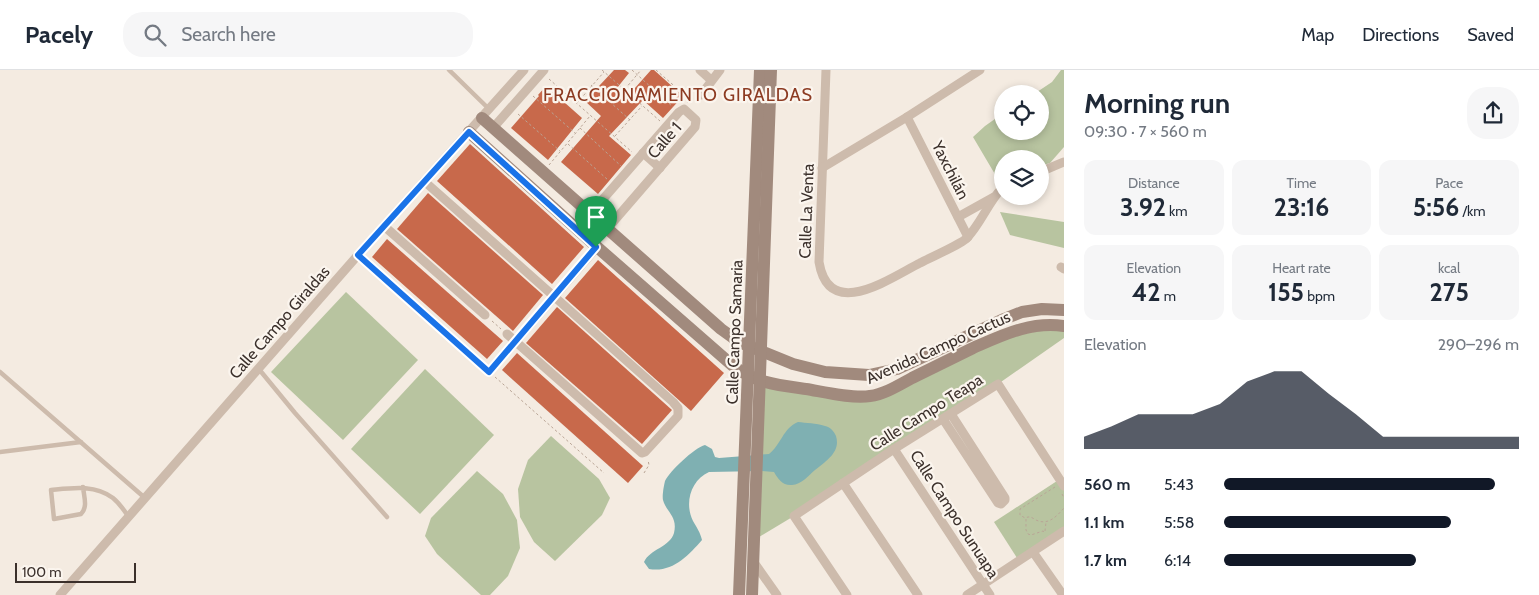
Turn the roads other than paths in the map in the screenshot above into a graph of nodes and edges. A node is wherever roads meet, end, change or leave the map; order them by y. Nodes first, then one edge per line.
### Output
1 (449, 70) edge
2 (524, 70) edge
3 (700, 70) edge
4 (720, 70) edge
5 (760, 70) edge
6 (771, 70) edge
7 (826, 70) edge
8 (980, 70) edge
9 (542, 71) edge
10 (966, 74) edge
11 (711, 80) junction
12 (701, 95) dead end
13 (486, 114) junction
14 (907, 117) junction
15 (493, 128) junction
16 (469, 132) junction
17 (641, 155) junction
18 (1064, 162) edge
19 (660, 168) junction
20 (822, 168) junction
21 (1049, 168) edge
22 (424, 181) junction
23 (994, 196) edge
24 (994, 200) edge
25 (590, 214) junction
26 (958, 217) junction
27 (384, 226) junction
28 (607, 229) junction
29 (968, 237) junction
30 (596, 247) junction
31 (555, 296) junction
32 (1064, 310) edge
33 (485, 315) road end
34 (1064, 326) edge
35 (507, 334) road end
36 (515, 342) junction
37 (755, 349) junction
38 (258, 368) junction
39 (0, 372) edge
40 (489, 372) road end
41 (754, 378) junction
42 (947, 417) junction
43 (81, 442) junction
44 (894, 449) junction
45 (0, 452) edge
46 (843, 483) junction
47 (83, 487) junction
48 (1061, 489) edge
49 (145, 498) junction
50 (128, 516) junction
51 (387, 517) dead end
52 (1064, 531) edge
53 (1033, 552) junction
54 (754, 561) junction
55 (983, 584) junction
56 (60, 595) edge
57 (739, 595) edge
58 (752, 595) edge
59 (777, 595) edge
60 (847, 595) edge
61 (918, 595) edge
62 (967, 595) edge
63 (990, 595) edge
64 (1062, 595) edge

1 - 13 lane
2 - 13 street, Calle Campo Giraldas
3 - 11 street
4 - 11 street
5 - 37 street, Calle Campo Samaria
6 - 37 street, Calle Campo Samaria
7 - 20 street, Calle La Venta
8 - 10 street
9 - 15 street
10 - 14 street
11 - 12 street
13 - 15 street
13 - 16 street, Calle Campo Giraldas
14 - 20 street
14 - 26 street, Yaxchilán
15 - 25 street
16 - 22 street, Calle Campo Giraldas
16 - 30 street, Avenida Campo Cactus
17 - 19 street
17 - 19 street, Calle 1
17 - 25 street, Calle 1
18 - 21 street
19 - 28 street, Calle 1
20 - 29 street, Calle La Venta
22 - 27 street, Calle Campo Giraldas
22 - 31 street
23 - 26 street
24 - 29 street, Calle La Venta
25 - 28 street
26 - 29 street, Yaxchilán
27 - 33 street
27 - 38 street, Calle Campo Giraldas
28 - 37 street
30 - 31 street
30 - 41 street, Avenida Campo Cactus
31 - 36 street
31 - 36 street
32 - 37 street
34 - 41 street, Avenida Campo Cactus
35 - 36 street
36 - 40 street
37 - 41 street, Calle Campo Samaria
38 - 49 street, Calle Campo Giraldas
38 - 51 lane
39 - 43 lane
41 - 54 street, Calle Campo Samaria
41 - 57 street, Calle Campo Samaria
42 - 42 street
42 - 44 street, Calle Campo Teapa
42 - 48 street, Calle Campo Teapa
43 - 45 lane
43 - 49 lane
44 - 46 street, Calle Campo Teapa
44 - 55 street, Calle Campo Sunuapa
46 - 60 street, Calle Campo Teapa
46 - 61 street
47 - 47 lane
47 - 50 lane
49 - 50 street, Calle Campo Giraldas
50 - 56 street, Calle Campo Giraldas
52 - 53 street
53 - 55 street
53 - 64 street
54 - 58 street, Calle Campo Samaria
54 - 59 street
55 - 62 street
55 - 63 street, Calle Campo Sunuapa

